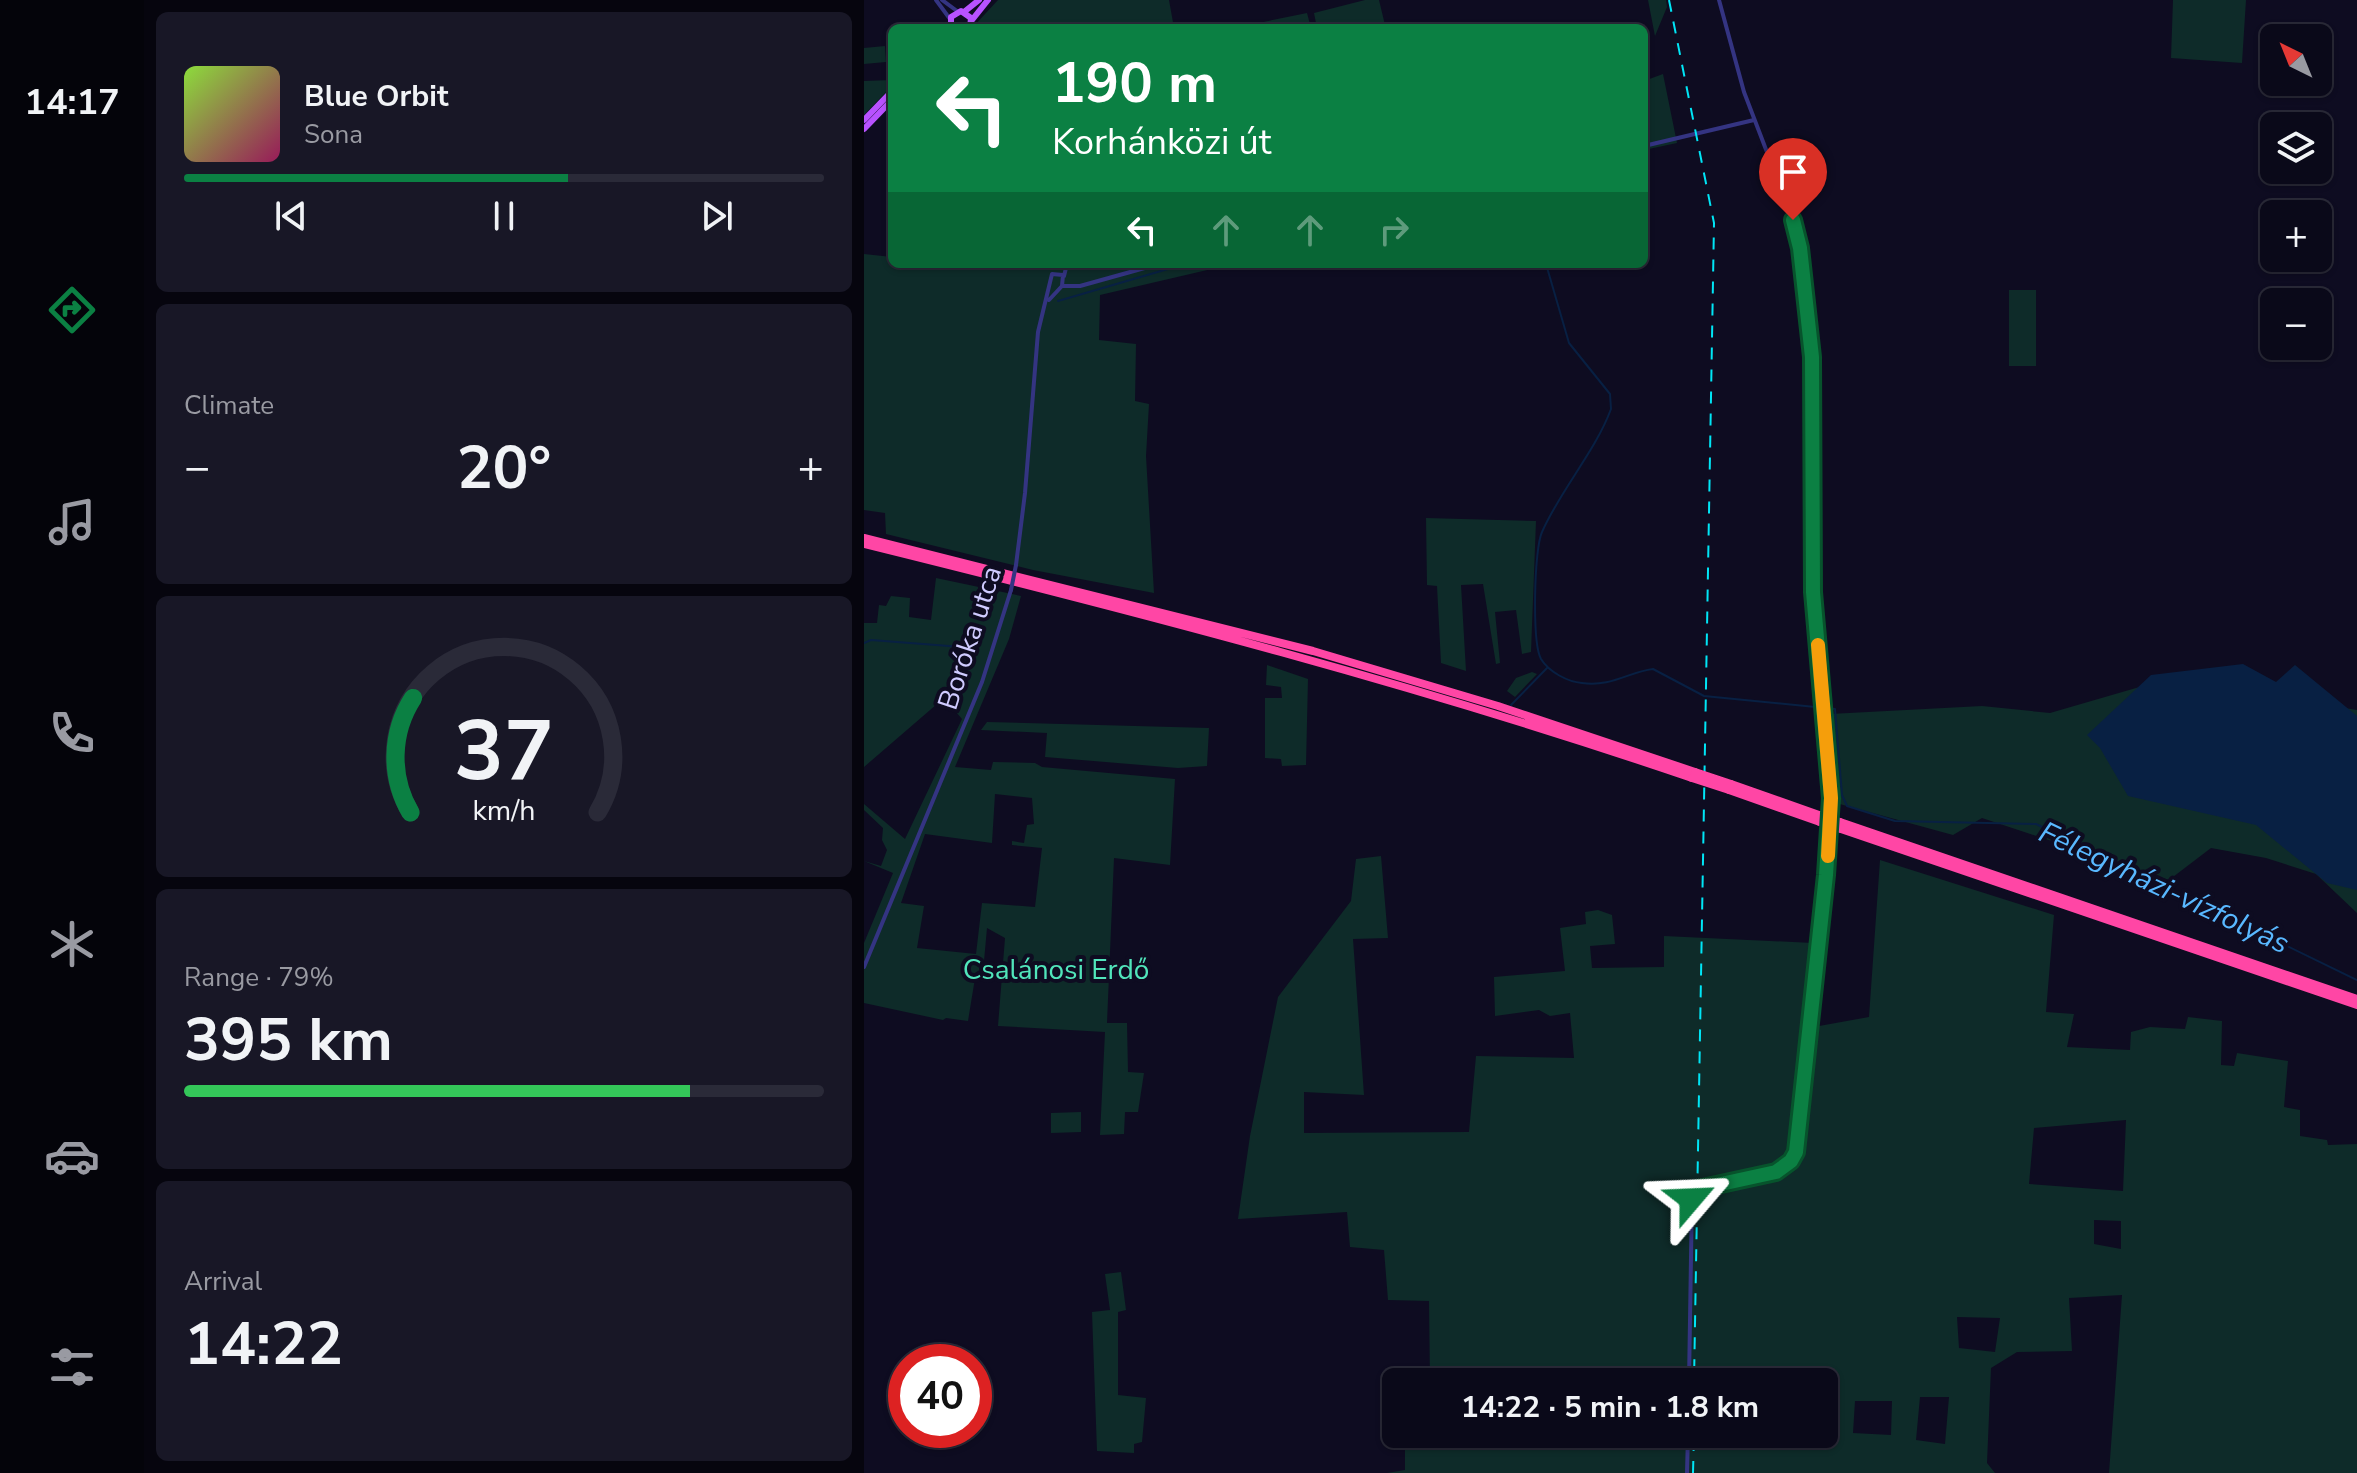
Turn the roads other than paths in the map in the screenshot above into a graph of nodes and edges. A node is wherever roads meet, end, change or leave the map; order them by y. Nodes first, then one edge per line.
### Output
1 (936, 0) edge
2 (942, 0) edge
3 (979, 0) edge
4 (988, 0) edge
5 (1719, 0) edge
6 (962, 11) junction
7 (949, 24) edge
8 (951, 24) edge
9 (971, 24) edge
10 (973, 24) edge
11 (888, 95) edge
12 (888, 104) edge
13 (864, 120) edge
14 (1754, 120) junction
15 (864, 129) edge
16 (1648, 145) edge
17 (1062, 268) edge
18 (1065, 268) edge
19 (1145, 268) edge
20 (1057, 272) junction
21 (1064, 278) junction
22 (1050, 285) junction
23 (1080, 286) junction
24 (1061, 287) junction
25 (1046, 305) junction
26 (864, 538) edge
27 (864, 544) edge
28 (1694, 775) junction
29 (1841, 826) junction
30 (864, 967) edge
31 (2357, 999) edge
32 (2357, 1005) edge
33 (1689, 1368) edge
34 (1688, 1448) edge
35 (1687, 1473) edge

1 - 7 street
2 - 6 street
3 - 6 main road
4 - 10 main road
5 - 14 street
6 - 8 main road
6 - 9 main road
11 - 13 main road
12 - 15 main road
14 - 16 street
14 - 33 street
17 - 20 street
18 - 21 street
19 - 23 street
20 - 21 street
20 - 22 street, Boróka utca
21 - 23 street
21 - 24 street, Boróka utca
22 - 24 street
22 - 25 street, Boróka utca
23 - 24 street
24 - 25 street, Boróka utca
25 - 30 street, Boróka utca, bridge
26 - 28 highway
27 - 28 highway
28 - 29 highway, bridge
29 - 31 highway
29 - 32 highway
34 - 35 street

